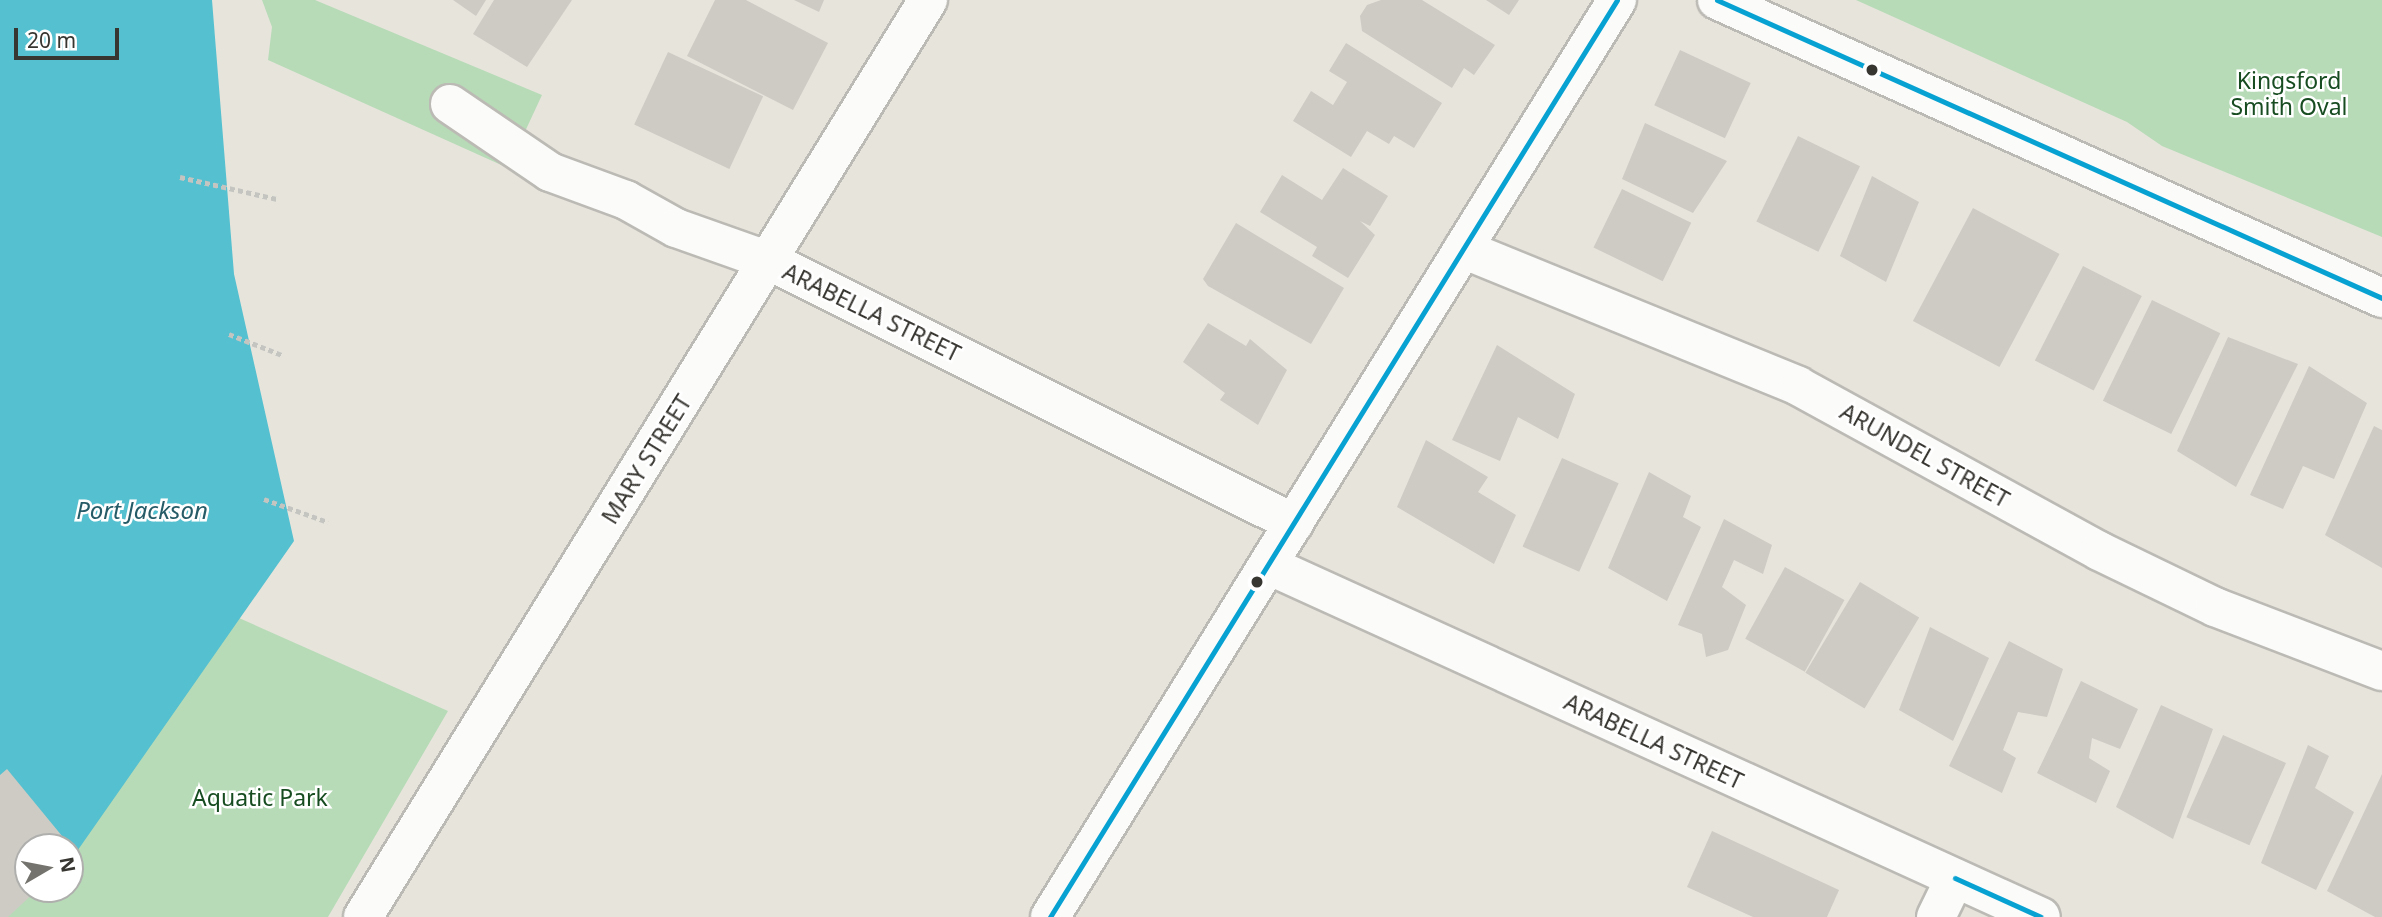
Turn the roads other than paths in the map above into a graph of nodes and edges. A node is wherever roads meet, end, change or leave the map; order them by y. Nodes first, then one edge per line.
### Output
1 (928, 0) edge
2 (1617, 0) edge
3 (1717, 0) edge
4 (450, 104) dead end
5 (1463, 249) junction
6 (769, 261) junction
7 (2382, 298) edge
8 (1294, 523) junction
9 (1268, 565) junction
10 (2382, 671) edge
11 (1955, 878) junction
12 (363, 917) edge
13 (1051, 917) edge
14 (1936, 917) edge
15 (2041, 917) edge

1 - 6 street, MARY STREET
2 - 5 street
3 - 7 street
4 - 6 street, ARABELLA STREET
5 - 8 street
5 - 10 street, ARUNDEL STREET
6 - 8 street, ARABELLA STREET
6 - 12 street, MARY STREET
8 - 9 street
9 - 11 street, ARABELLA STREET
9 - 13 street
11 - 14 street
11 - 15 street, ARABELLA STREET

